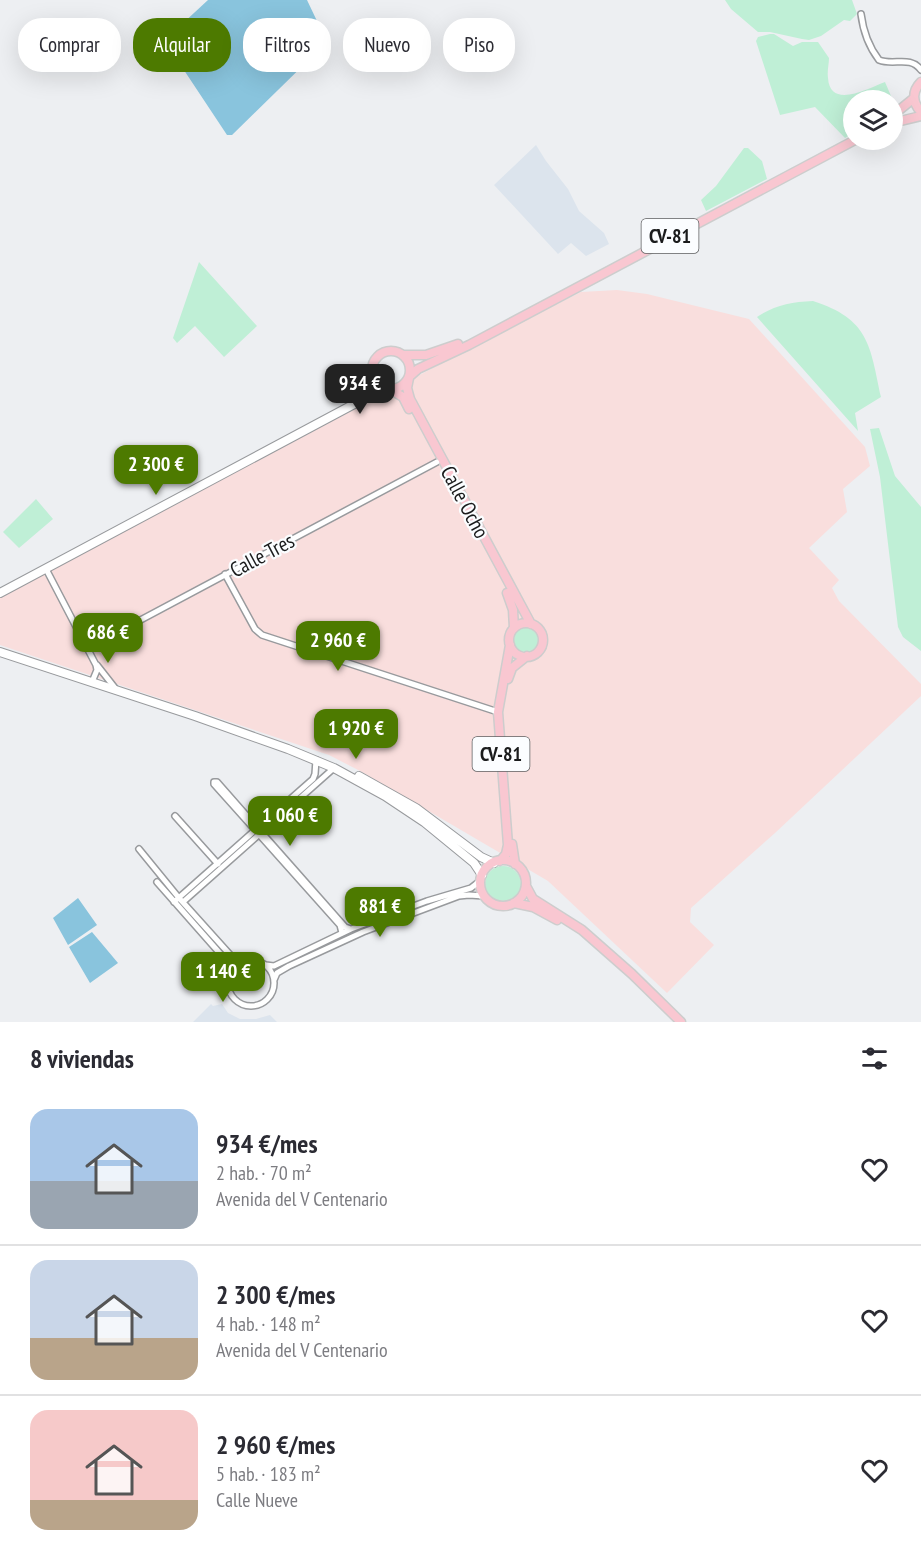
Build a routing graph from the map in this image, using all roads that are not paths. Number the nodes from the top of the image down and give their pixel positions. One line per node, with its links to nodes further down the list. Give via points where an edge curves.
1 (861, 14): 2 (street, via 873,53 879,60 908,61)
2 (921, 70)
3 (921, 82): 4 (main road)
4 (914, 98): 5 (main road); 6 (main road)
5 (903, 107)
6 (921, 114): 7 (main road)
7 (903, 120)
8 (843, 146): 9 (main road, CV-81)
9 (486, 334): 10 (main road, CV-81, via 426,355); 12 (main road, CV-81)
10 (404, 355): 11 (main road, CV-81, via 393,350 382,353 374,361); 12 (main road, CV-81, via 410,364)
11 (372, 373): 13 (main road, CV-81, via 376,382); 14 (street, via 362,394)
12 (409, 377): 13 (main road, CV-81, via 403,385); 19 (main road, Calle Ocho / CV-81, via 410,399)
13 (389, 389): 14 (street); 15 (main road, Calle Ocho / CV-81, via 405,400)
14 (323, 421): 16 (street)
15 (437, 462): 17 (street, Calle Tres); 20 (main road, Calle Ocho / CV-81, via 507,593)
16 (46, 569): 18 (street); 22 (street)
17 (225, 574): 22 (street, Calle Tres); 28 (street, via 262,635)
18 (0, 593)
19 (531, 624): 20 (main road); 24 (main road, CV-81, via 542,633 543,643 538,651)
20 (514, 628): 21 (main road, CV-81)
21 (510, 645): 24 (main road, via 517,654); 28 (main road, CV-81)
22 (88, 648): 25 (street)
23 (0, 652): 26 (street)
24 (527, 656): 37 (main road, CV-81, via 510,674 503,710)
25 (96, 665): 26 (street); 27 (street)
26 (92, 682): 27 (street)
27 (118, 691): 29 (street)
28 (498, 712): 35 (main road, CV-81, via 508,845 506,854)
29 (195, 716): 30 (street); 35 (street, via 283,742 371,782 422,812 481,857)
30 (316, 760): 31 (street); 33 (street, via 313,779)
31 (334, 768): 33 (street); 38 (street, via 429,826 474,863)
32 (175, 816): 36 (street)
33 (258, 831): 33 (street, via 217,782 214,782 214,784); 36 (street); 42 (street); 44 (street); 45 (street, via 340,925)
34 (139, 849): 42 (street)
35 (497, 862): 37 (main road); 38 (main road)
36 (218, 864): 42 (street)
37 (516, 864): 40 (main road)
38 (481, 878): 41 (main road); 44 (street, via 471,888)
39 (157, 882): 42 (street)
40 (525, 886): 43 (main road); 46 (main road, via 533,899 582,930)
41 (484, 896): 43 (main road, via 501,906); 50 (street, via 464,895 372,928 289,966)
42 (179, 900): 47 (street); 49 (street)
43 (514, 903): 46 (main road, via 542,912)
44 (351, 929): 45 (street)
45 (342, 933): 48 (street, via 274,966)
46 (603, 949): 51 (main road)
47 (240, 962): 48 (street, via 254,960); 49 (street)
48 (266, 965): 50 (street)
49 (232, 970): 50 (street, via 228,981 230,994 247,1006 267,1000)
50 (274, 980)
51 (681, 1022)

